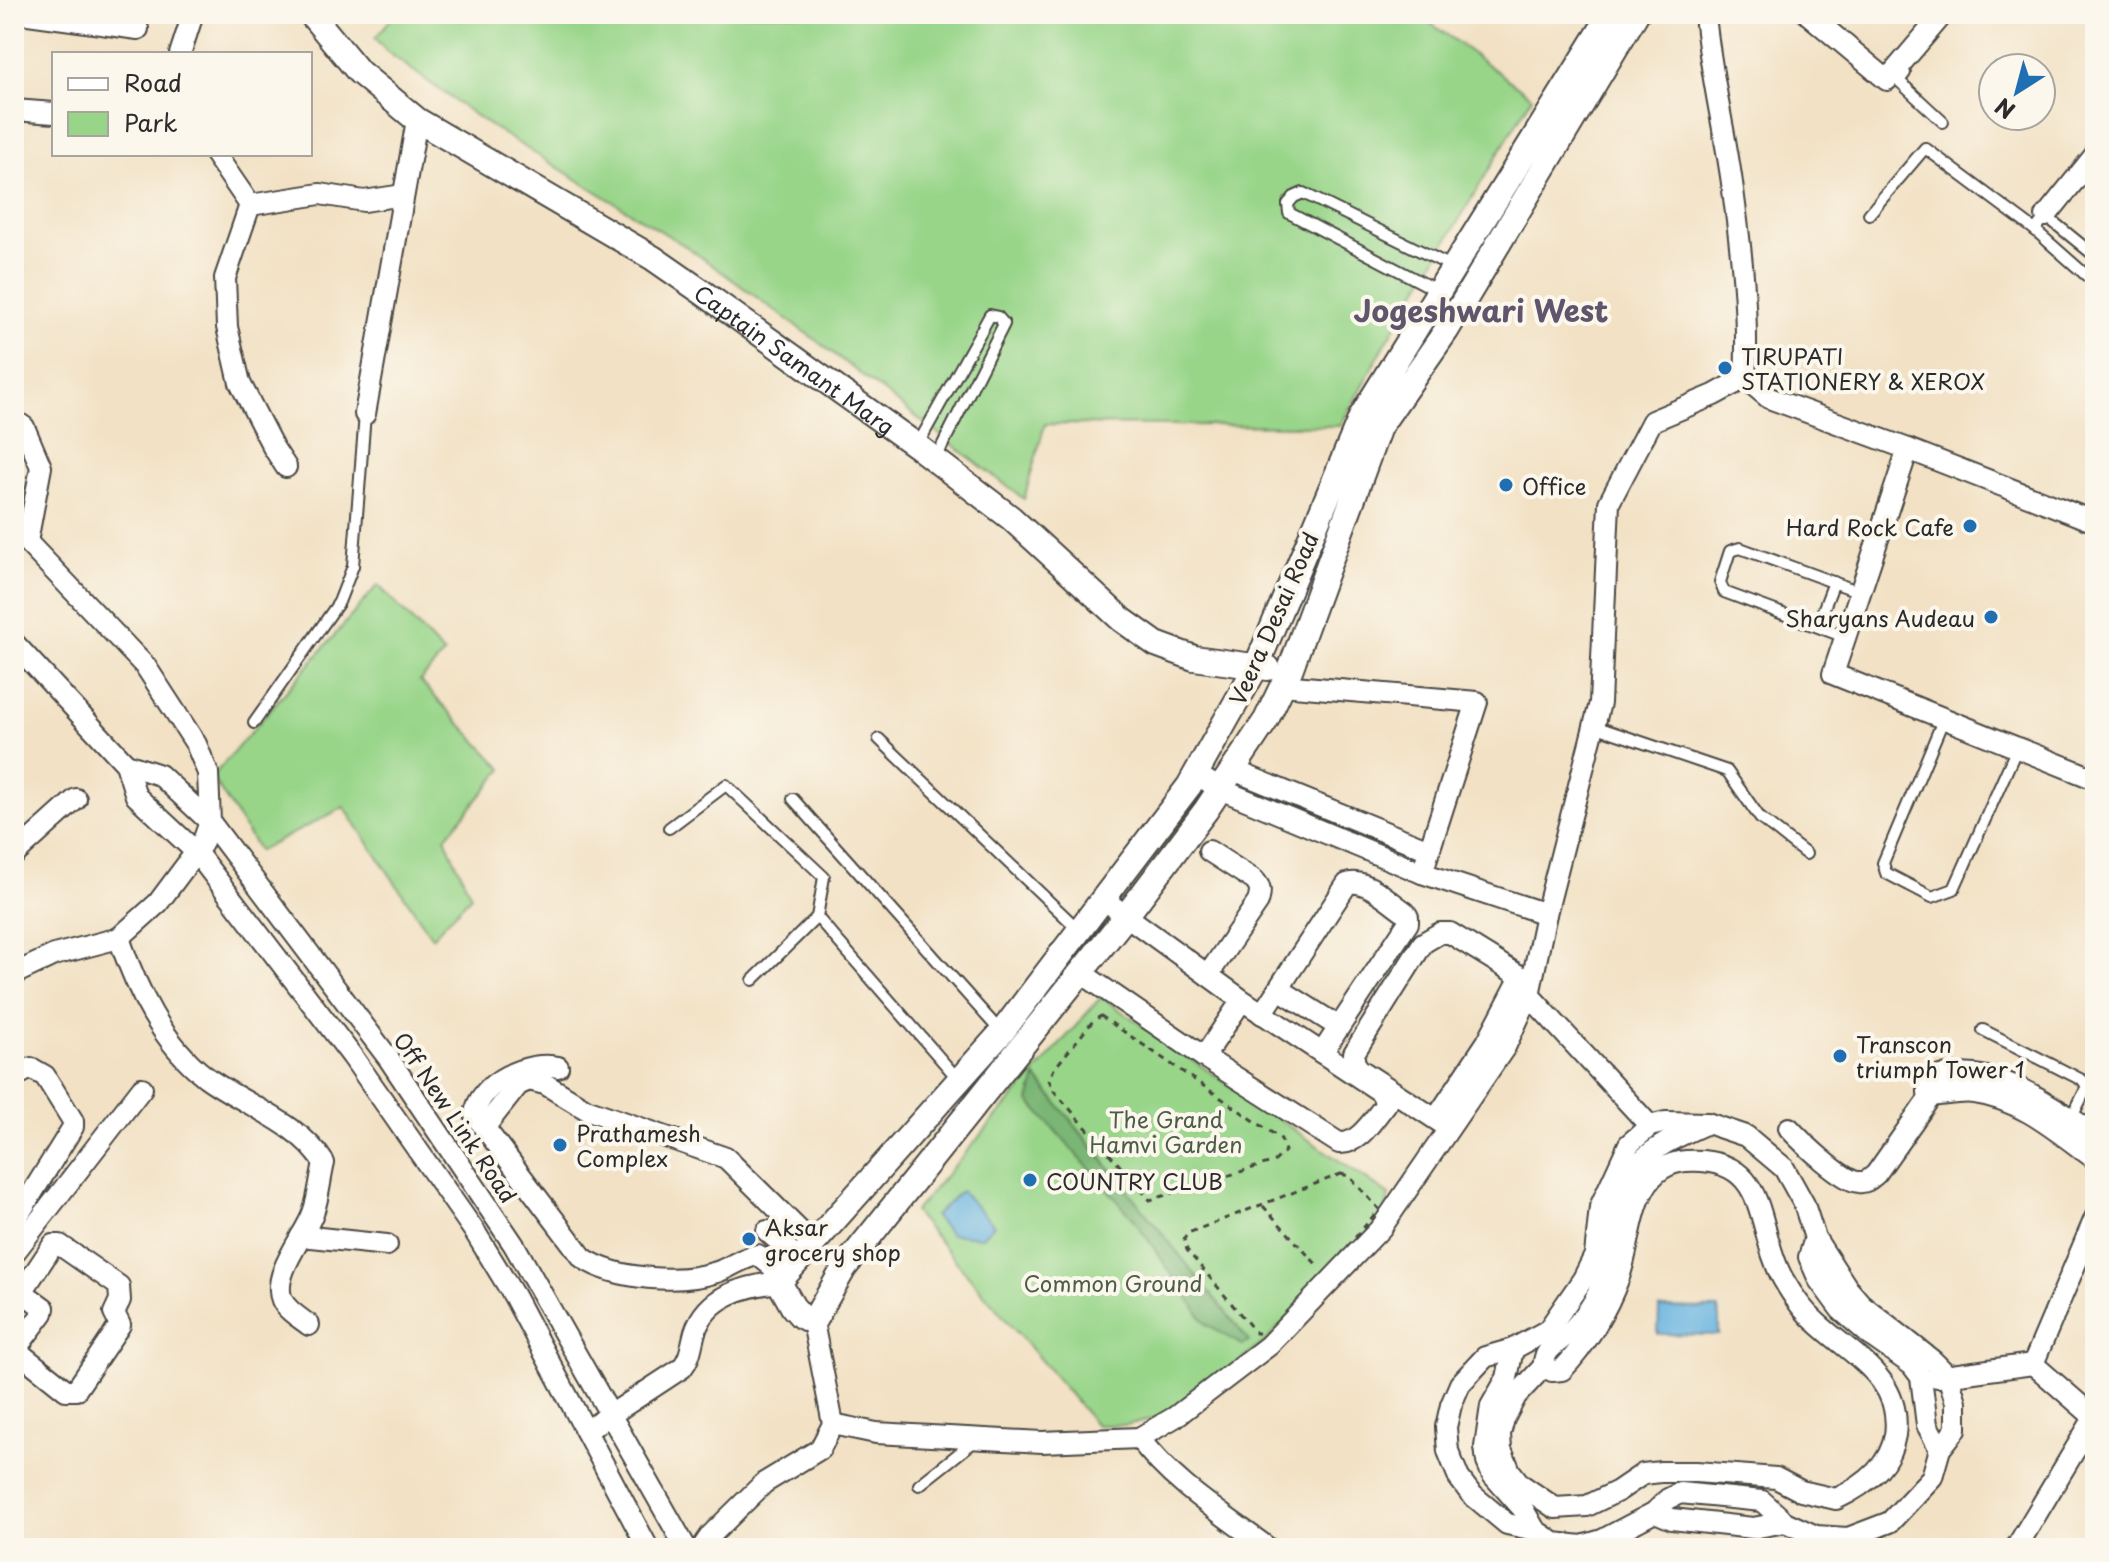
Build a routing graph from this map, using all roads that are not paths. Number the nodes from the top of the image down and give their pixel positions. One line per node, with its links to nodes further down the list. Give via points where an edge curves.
1 (28, 14): 10 (street)
2 (193, 14): 11 (street)
3 (311, 14): 15 (street, Captain Samant Marg, via 359,72)
4 (1636, 14): 9 (street, Veera Desai Road)
5 (1705, 14): 27 (street, via 1748,325)
6 (1808, 14): 7 (street, via 1887,80)
7 (1943, 14)
8 (1956, 14): 16 (lane, via 1899,81)
9 (1606, 23): 12 (street, Veera Desai Road)
10 (138, 29)
11 (181, 52)
12 (1566, 108): 24 (street, Veera Desai Road); 30 (street, via 1446,331 1379,427)
13 (14, 110): 14 (street)
14 (52, 113)
15 (417, 120): 19 (street); 32 (street, Captain Samant Marg, via 653,258)
16 (1943, 122)
17 (2095, 155): 22 (street)
18 (216, 156): 20 (street)
19 (403, 195): 20 (street, via 364,201 320,194); 28 (street)
20 (250, 205): 33 (street, via 225,278 227,327 240,383)
21 (1869, 214): 22 (lane, via 1925,148)
22 (2041, 223): 23 (lane); 25 (lane)
23 (2095, 256)
24 (1453, 267): 26 (street, Veera Desai Road); 26 (lane, via 1303,193 1288,204 1289,213)
25 (2095, 283)
26 (1438, 291): 30 (street, Veera Desai Road, via 1362,415)
27 (1745, 378): 31 (street, via 1769,398); 44 (street, via 1652,421 1609,503 1600,703)
28 (365, 414): 43 (lane, via 353,566 339,602)
29 (14, 420): 53 (street, via 24,427 41,467 27,542 146,667 196,744 208,773)
30 (1365, 435): 40 (street, Veera Desai Road); 41 (street)
31 (1908, 449): 34 (street); 36 (street)
32 (926, 453): 32 (lane, via 990,315 998,317 1004,324); 40 (street, Captain Samant Marg, via 1011,518 1121,619 1156,644 1194,658)
33 (286, 467)
34 (2095, 522)
35 (1834, 582): 36 (lane); 37 (lane); 37 (lane, via 1740,548 1730,551 1720,582 1724,592)
36 (1860, 592): 38 (street)
37 (1817, 626): 38 (lane)
38 (1845, 637): 42 (street, via 1833,674)
39 (14, 643): 47 (street, Off New Link Road)
40 (1256, 667): 41 (street, Captain Samant Marg); 48 (street, Veera Desai Road)
41 (1286, 678): 49 (street, via 1266,720); 55 (street, via 1477,702)
42 (1944, 718): 46 (street); 46 (lane, via 1883,863 1886,873 1932,897 1954,889)
43 (254, 723)
44 (1594, 726): 58 (lane, via 1727,771 1760,818); 62 (street)
45 (879, 739): 65 (lane)
46 (2017, 748): 50 (street)
47 (126, 764): 53 (street, Off New Link Road, via 160,775); 57 (street, Off New Link Road, via 136,796)
48 (1196, 774): 49 (street); 61 (street, Veera Desai Road)
49 (1226, 779): 55 (street); 60 (street); 63 (street)
50 (2095, 779)
51 (76, 799): 59 (street)
52 (793, 799): 77 (lane)
53 (210, 822): 57 (street); 110 (street, Off New Link Road, via 441,1133 514,1245)
54 (669, 828): 64 (lane, via 726,785 824,877)
55 (1429, 850): 60 (street)
56 (1209, 851): 69 (street, via 1254,880 1261,893)
57 (196, 852): 66 (street, via 158,903); 113 (street, Off New Link Road, via 352,1056 475,1232)
58 (1806, 854)
59 (14, 855)
60 (1422, 873): 62 (street)
61 (1103, 899): 63 (street); 65 (street, Veera Desai Road)
62 (1546, 914): 71 (street)
63 (1126, 916): 67 (street); 69 (street)
64 (817, 917): 70 (lane); 82 (lane)
65 (1080, 931): 77 (street, Veera Desai Road)
66 (119, 938): 68 (street, via 54,955); 97 (street, via 167,1039 205,1076 313,1145 324,1163 313,1212)
67 (1080, 972): 79 (street); 85 (street)
68 (14, 974)
69 (1208, 975): 73 (street)
70 (753, 980)
71 (1527, 985): 87 (street, via 1505,1047); 87 (street, via 1450,933 1432,936 1354,1053 1359,1069); 89 (street)
72 (1279, 989): 74 (street); 75 (street); 75 (street, via 1347,884 1365,885 1405,912 1408,923)
73 (1242, 1000): 74 (street); 79 (street)
74 (1262, 1014): 78 (street)
75 (1339, 1027): 78 (street)
76 (1983, 1030): 86 (lane, via 2082,1080 2086,1092)
77 (1002, 1032): 82 (street, Veera Desai Road)
78 (1322, 1053): 79 (street, via 1386,1098 1360,1135 1347,1144)
79 (1204, 1057)
80 (558, 1067): 90 (street, via 530,1066 499,1081 475,1107)
81 (14, 1077): 94 (street, via 31,1068 45,1076 73,1121)
82 (959, 1080): 85 (street); 101 (street, Veera Desai Road)
83 (142, 1088): 94 (street)
84 (1931, 1096): 86 (street, via 1930,1079 1971,1072 2009,1082); 91 (street, via 1876,1174 1861,1183 1808,1149); 93 (street, via 1973,1092 2005,1100 2037,1116)
85 (980, 1098): 103 (street, via 844,1268)
86 (2071, 1119): 92 (street)
87 (1443, 1123): 115 (street, via 1381,1228 1268,1346)
88 (1707, 1123): 89 (street); 98 (street, via 1746,1136 1784,1168); 107 (street, via 1658,1147 1635,1168 1614,1216 1597,1296 1573,1329 1548,1351)
89 (1650, 1126): 105 (street, via 1629,1144 1607,1188 1595,1255 1583,1279 1548,1330)
90 (484, 1128): 101 (street, via 574,1249 595,1266 687,1279 758,1255); 101 (street, via 518,1085 529,1080 586,1109 726,1158)
91 (1789, 1128)
92 (2095, 1134)
93 (2095, 1159)
94 (24, 1218): 100 (street)
95 (2095, 1218): 106 (street)
96 (767, 1231): 101 (street)
97 (301, 1236): 99 (street); 104 (street, via 286,1265 281,1299)
98 (1815, 1238): 108 (street, via 1861,1304); 109 (street, via 1809,1257 1841,1310)
99 (387, 1245)
100 (14, 1253)
101 (794, 1265): 103 (street, via 793,1307); 110 (street, via 729,1293 709,1309 682,1368)
102 (18, 1289): 102 (street, via 44,1308 17,1351 66,1390 76,1390 120,1325 114,1313 119,1286 53,1245)
103 (813, 1322): 112 (street)
104 (309, 1325)
105 (1513, 1349): 120 (street, via 1507,1378 1491,1406 1485,1447 1492,1474); 120 (street, via 1485,1357 1460,1384 1446,1427 1448,1451 1459,1478 1480,1502 1507,1524)
106 (2033, 1364): 108 (street); 111 (street)
107 (1544, 1366): 107 (street, via 1516,1396 1500,1434 1501,1450 1520,1484 1555,1508 1587,1506 1643,1474 1661,1472 1776,1478 1801,1491 1836,1499 1880,1470 1893,1447 1896,1424 1885,1383 1814,1321 1775,1262 1755,1195 1746,1181 1716,1163 1697,1174 1671,1163 1663,1166 1639,1196 1619,1278 1585,1343 1562,1370)
108 (1948, 1376): 109 (street); 116 (street, via 1956,1402 1956,1429)
109 (1921, 1377): 116 (street, via 1927,1425)
110 (611, 1416): 113 (street); 124 (street, Off New Link Road)
111 (2095, 1418): 127 (street)
112 (833, 1424): 114 (street, via 876,1433); 125 (street, via 820,1449 764,1483)
113 (586, 1431): 123 (street, Off New Link Road)
114 (977, 1438): 115 (street); 117 (lane)
115 (1139, 1438): 126 (street, via 1171,1476)
116 (1940, 1449): 122 (street, via 1932,1477 1914,1499 1890,1522)
117 (919, 1485)
118 (1655, 1512): 119 (street, via 1672,1519 1753,1528); 119 (street, via 1680,1493 1762,1501); 120 (street, via 1582,1546 1554,1543)
119 (1785, 1522): 121 (street)
120 (1535, 1530)
121 (1815, 1542): 122 (street)
122 (1847, 1543)
123 (648, 1548)
124 (686, 1548)
125 (702, 1548)
126 (1268, 1548)
127 (2016, 1548)

